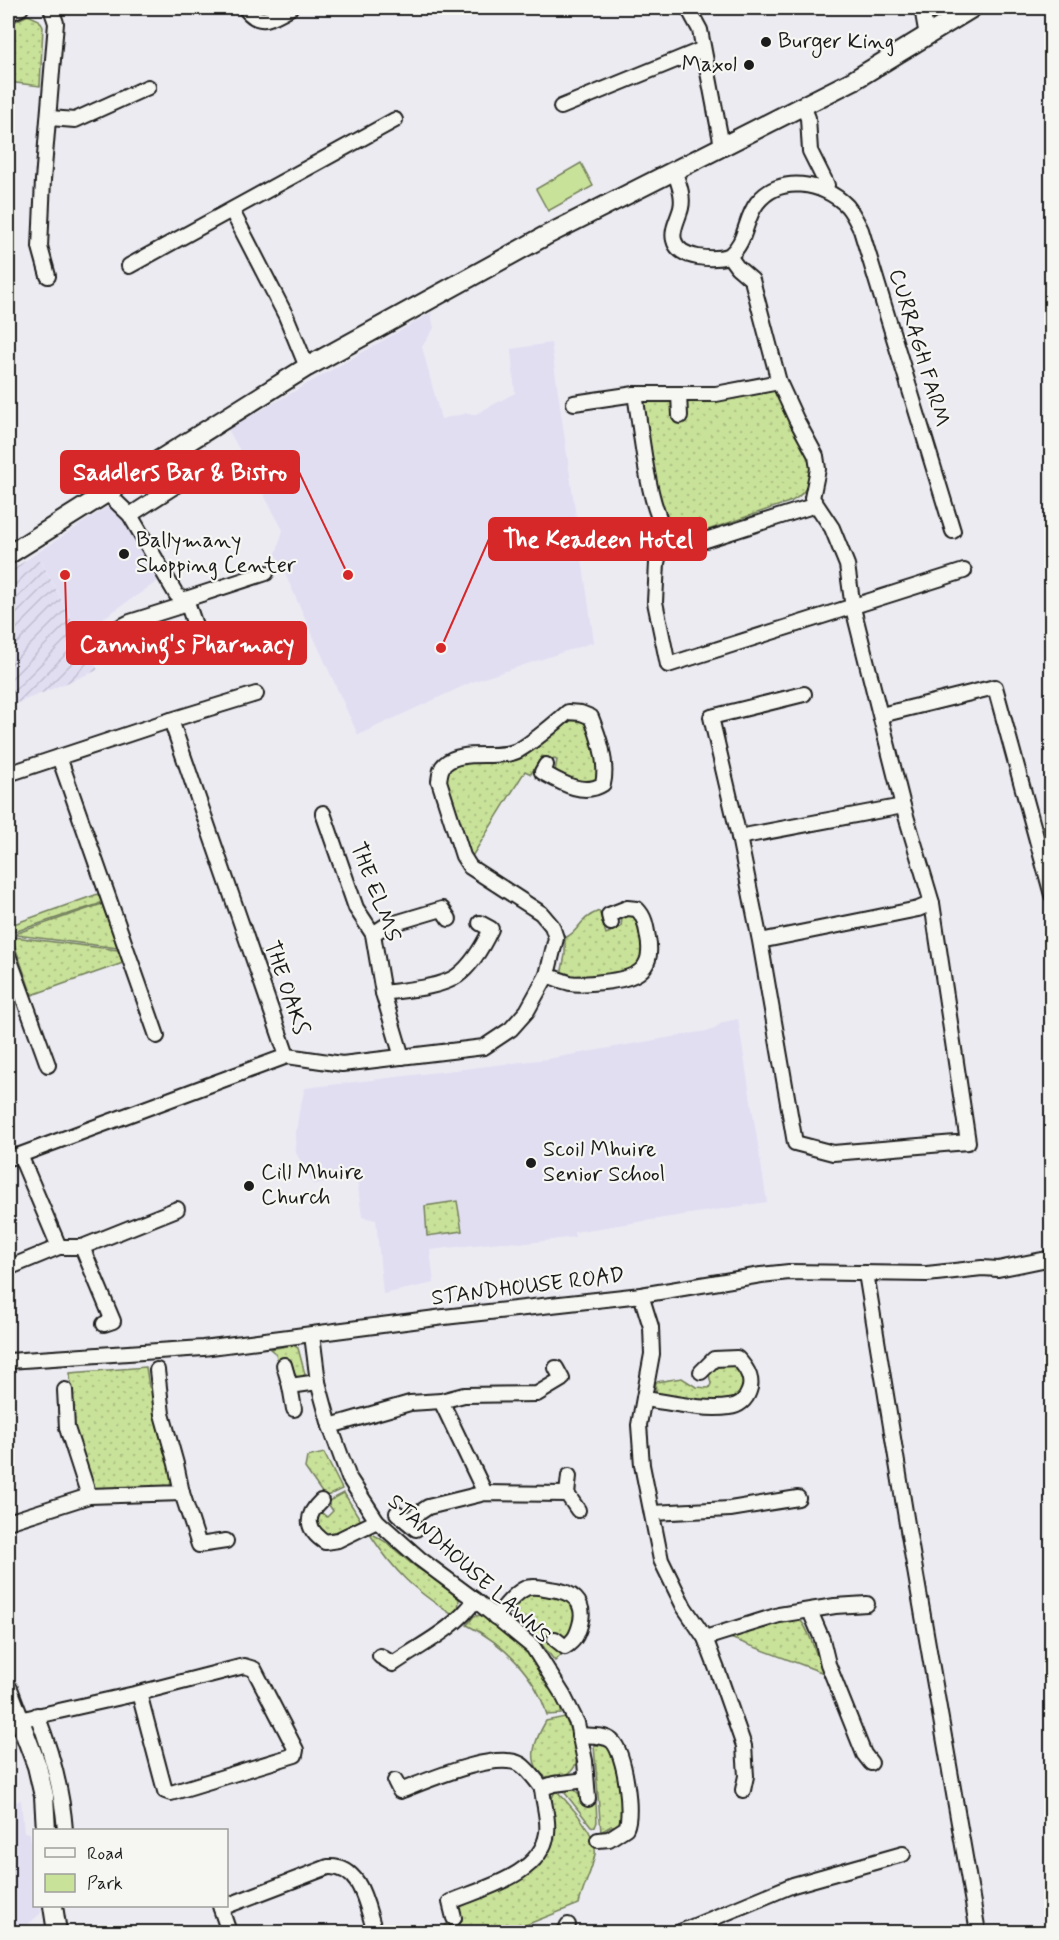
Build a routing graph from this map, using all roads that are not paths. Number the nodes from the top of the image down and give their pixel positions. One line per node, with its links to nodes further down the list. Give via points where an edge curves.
1 (21, 8): 8 (street)
2 (51, 8): 14 (street, via 56,23)
3 (245, 8): 4 (street, via 259,20)
4 (290, 8)
5 (688, 8): 10 (street, via 700,30)
6 (922, 8): 9 (street)
7 (972, 8): 9 (main road)
8 (8, 14)
9 (927, 36): 12 (main road)
10 (703, 49): 13 (street); 16 (street)
11 (148, 87): 14 (street, via 75,120)
12 (803, 106): 16 (main road); 18 (street, via 808,118 810,151 827,185)
13 (561, 107)
14 (50, 118): 22 (street, via 40,247)
15 (395, 120): 19 (street)
16 (722, 146): 17 (main road)
17 (674, 170): 20 (street, via 682,195 674,233 679,249 690,255); 23 (main road)
18 (825, 190): 20 (street, CURRAGH FARM, via 791,185 767,192 748,218 736,251); 33 (street, CURRAGH FARM, via 847,206 861,230)
19 (232, 211): 21 (street); 23 (street)
20 (729, 256): 24 (street, via 752,280)
21 (129, 266)
22 (48, 276)
23 (307, 367): 30 (main road)
24 (779, 381): 26 (street, via 716,394); 31 (street, via 816,456 818,469 812,498)
25 (634, 394): 26 (street); 27 (street); 34 (street)
26 (679, 394): 28 (street)
27 (574, 403)
28 (680, 416)
29 (200, 470): 32 (street)
30 (107, 493): 32 (street); 35 (main road)
31 (816, 505): 34 (street, via 693,544); 39 (street, via 832,528 847,565)
32 (129, 515): 38 (street, via 176,594)
33 (953, 531)
34 (663, 537): 39 (street, via 655,602 668,665)
35 (8, 555)
36 (964, 571): 39 (street)
37 (266, 573): 38 (street)
38 (185, 602): 40 (street); 41 (street)
39 (853, 608): 44 (street)
40 (118, 628)
41 (198, 634)
42 (256, 694): 45 (street)
43 (804, 694): 51 (street, via 711,717)
44 (881, 715): 49 (street); 52 (street, via 995,687)
45 (171, 720): 46 (street); 63 (street, THE OAKS)
46 (59, 757): 48 (street); 62 (street)
47 (546, 765): 60 (street, via 542,772 565,785 583,789 603,784 606,772 591,717 568,712 518,751 446,762 439,781 470,867 541,913 552,926 556,938)
48 (8, 774)
49 (903, 806): 51 (street); 53 (street)
50 (323, 813): 57 (street, THE ELMS, via 356,908)
51 (739, 837): 58 (street)
52 (1052, 895)
53 (932, 903): 58 (street); 58 (street, via 969,1142 833,1154 795,1143)
54 (449, 920): 57 (street, via 442,909 385,926)
55 (480, 923): 61 (street, via 491,929 483,946 457,976 437,984)
56 (611, 923): 60 (street, via 609,915 627,908 637,909 644,916 650,957 639,973 622,980 590,983 572,983)
57 (373, 934): 61 (street, THE ELMS)
58 (760, 941)
59 (8, 955): 65 (street)
60 (548, 975): 64 (street, via 527,1011 511,1029 484,1047)
61 (383, 993): 64 (street, THE ELMS)
62 (158, 1036)
63 (287, 1056): 64 (street, via 342,1064); 66 (street, THE OAKS)
64 (402, 1057)
65 (48, 1065)
66 (14, 1157): 68 (street)
67 (177, 1209): 69 (street)
68 (59, 1247): 69 (street); 71 (street)
69 (82, 1247): 74 (street, via 113,1321)
70 (1052, 1258): 72 (street, STANDHOUSE ROAD, via 998,1269)
71 (8, 1268)
72 (866, 1273): 73 (street, STANDHOUSE ROAD, via 780,1273); 130 (street)
73 (641, 1295): 75 (street, STANDHOUSE ROAD); 84 (street, via 651,1328 652,1354)
74 (104, 1324)
75 (312, 1335): 76 (street, STANDHOUSE ROAD, via 203,1348); 81 (street, STANDHOUSE LAWNS)
76 (8, 1361)
77 (284, 1365): 82 (street)
78 (556, 1368): 85 (street, via 562,1379 537,1394 464,1395)
79 (156, 1370): 89 (street, via 162,1414)
80 (700, 1372): 84 (street, via 714,1359 737,1358 752,1385 747,1398 728,1407)
81 (318, 1382): 82 (street); 87 (street, STANDHOUSE LAWNS)
82 (290, 1386): 86 (street)
83 (65, 1390): 92 (street, via 67,1428)
84 (644, 1399): 96 (street, via 639,1425)
85 (441, 1401): 87 (street, via 410,1403); 90 (street)
86 (294, 1409)
87 (330, 1426): 97 (street, STANDHOUSE LAWNS, via 349,1478)
88 (569, 1476): 91 (street)
89 (182, 1493): 92 (street); 100 (street, via 199,1545)
90 (485, 1493): 91 (street); 98 (street, via 428,1507)
91 (567, 1494): 95 (street)
92 (89, 1496): 99 (street)
93 (798, 1498): 96 (street, via 730,1509)
94 (322, 1502): 97 (street, via 314,1508 310,1527 325,1542 338,1540)
95 (578, 1510)
96 (652, 1513): 105 (street, via 661,1560 684,1607)
97 (376, 1521): 101 (street, STANDHOUSE LAWNS)
98 (407, 1521)
99 (8, 1522)
100 (226, 1541)
101 (474, 1600): 104 (street, STANDHOUSE LAWNS); 107 (street, via 465,1614 443,1633 393,1664)
102 (867, 1605): 103 (street)
103 (810, 1611): 105 (street, via 779,1615); 112 (street, via 864,1754)
104 (495, 1617): 106 (street, via 527,1587 562,1590 579,1602 581,1620 574,1641 565,1647); 111 (street, STANDHOUSE LAWNS, via 533,1647 563,1695)
105 (705, 1638): 116 (street, via 744,1746)
106 (555, 1639)
107 (380, 1656)
108 (8, 1689): 110 (main road)
109 (140, 1693): 109 (street, via 250,1666 296,1755 165,1791); 110 (street)
110 (28, 1717): 118 (main road, via 44,1796); 119 (street, via 49,1747)
111 (579, 1735): 113 (street, STANDHOUSE LAWNS); 120 (street, via 606,1737 615,1745 628,1793 626,1828 609,1839)
112 (871, 1763)
113 (586, 1780): 115 (street); 117 (street, STANDHOUSE LAWNS)
114 (395, 1781): 115 (street, via 400,1791 476,1765 507,1760 522,1765)
115 (542, 1788): 125 (street, via 547,1832 543,1848 526,1867 509,1877 450,1902)
116 (743, 1790)
117 (588, 1799)
118 (46, 1829)
119 (65, 1829)
120 (598, 1840)
121 (903, 1854): 129 (street, via 793,1885)
122 (228, 1904): 128 (street, via 339,1866 357,1880)
123 (53, 1907): 126 (main road)
124 (220, 1907): 127 (street)
125 (454, 1918)
126 (57, 1932)
127 (229, 1932)
128 (375, 1932)
129 (680, 1932)
130 (978, 1932)

